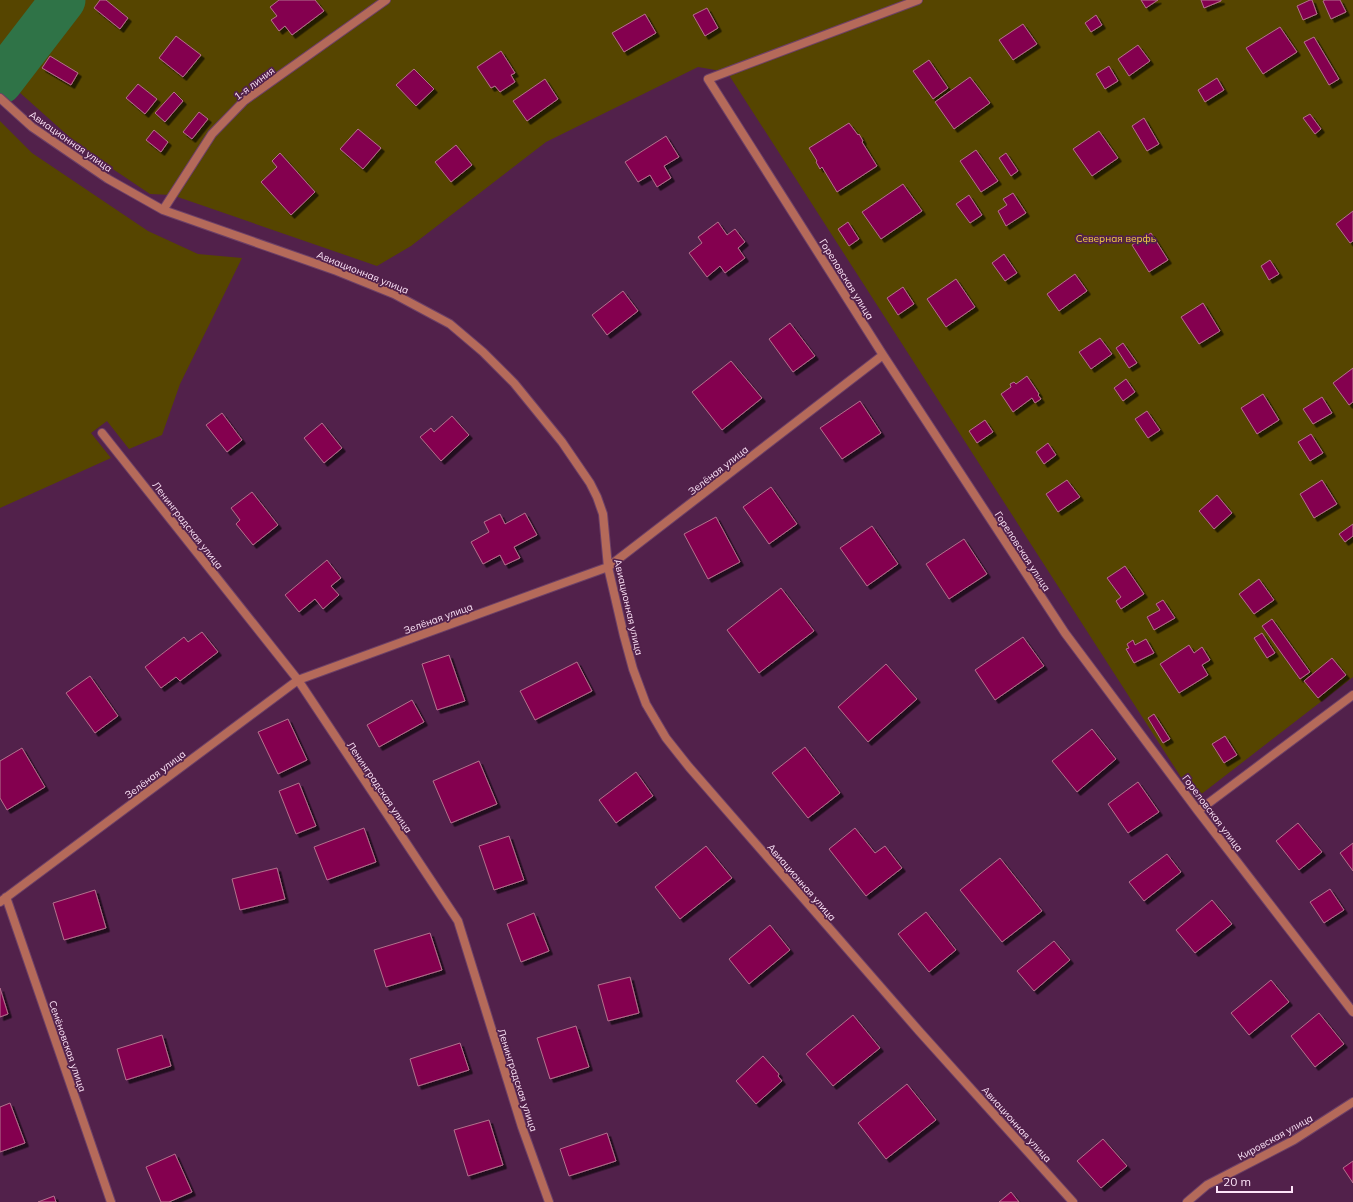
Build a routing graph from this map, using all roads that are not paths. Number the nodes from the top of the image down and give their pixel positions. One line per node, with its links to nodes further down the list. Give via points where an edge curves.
1 (386, 0): 4 (street, 1-я линия, via 244,101 212,134)
2 (918, 0): 5 (street, Гореловская улица, via 708,79)
3 (0, 98): 4 (street, Авиационная улица, via 32,127 108,179)
4 (163, 210): 7 (street, Авиационная улица, via 380,288 450,324 484,352 514,383 581,469 597,497 603,514)
5 (884, 355): 7 (street, Зелёная улица); 10 (street, Гореловская улица, via 1065,633)
6 (102, 433): 8 (street, Ленинградская улица)
7 (608, 567): 8 (street, Зелёная улица); 16 (street, Авиационная улица, via 633,669 646,704 666,738 904,1013)
8 (298, 680): 11 (street, Зелёная улица); 15 (street, Ленинградская улица, via 458,921 522,1127)
9 (1353, 695): 10 (street)
10 (1198, 811): 12 (street, Гореловская улица)
11 (3, 900): 14 (street, Семёновская улица)
12 (1353, 1012)
13 (1353, 1102): 17 (street, Кировская улица, via 1294,1140 1207,1185)
14 (111, 1202)
15 (549, 1202)
16 (1073, 1202)
17 (1187, 1202)

